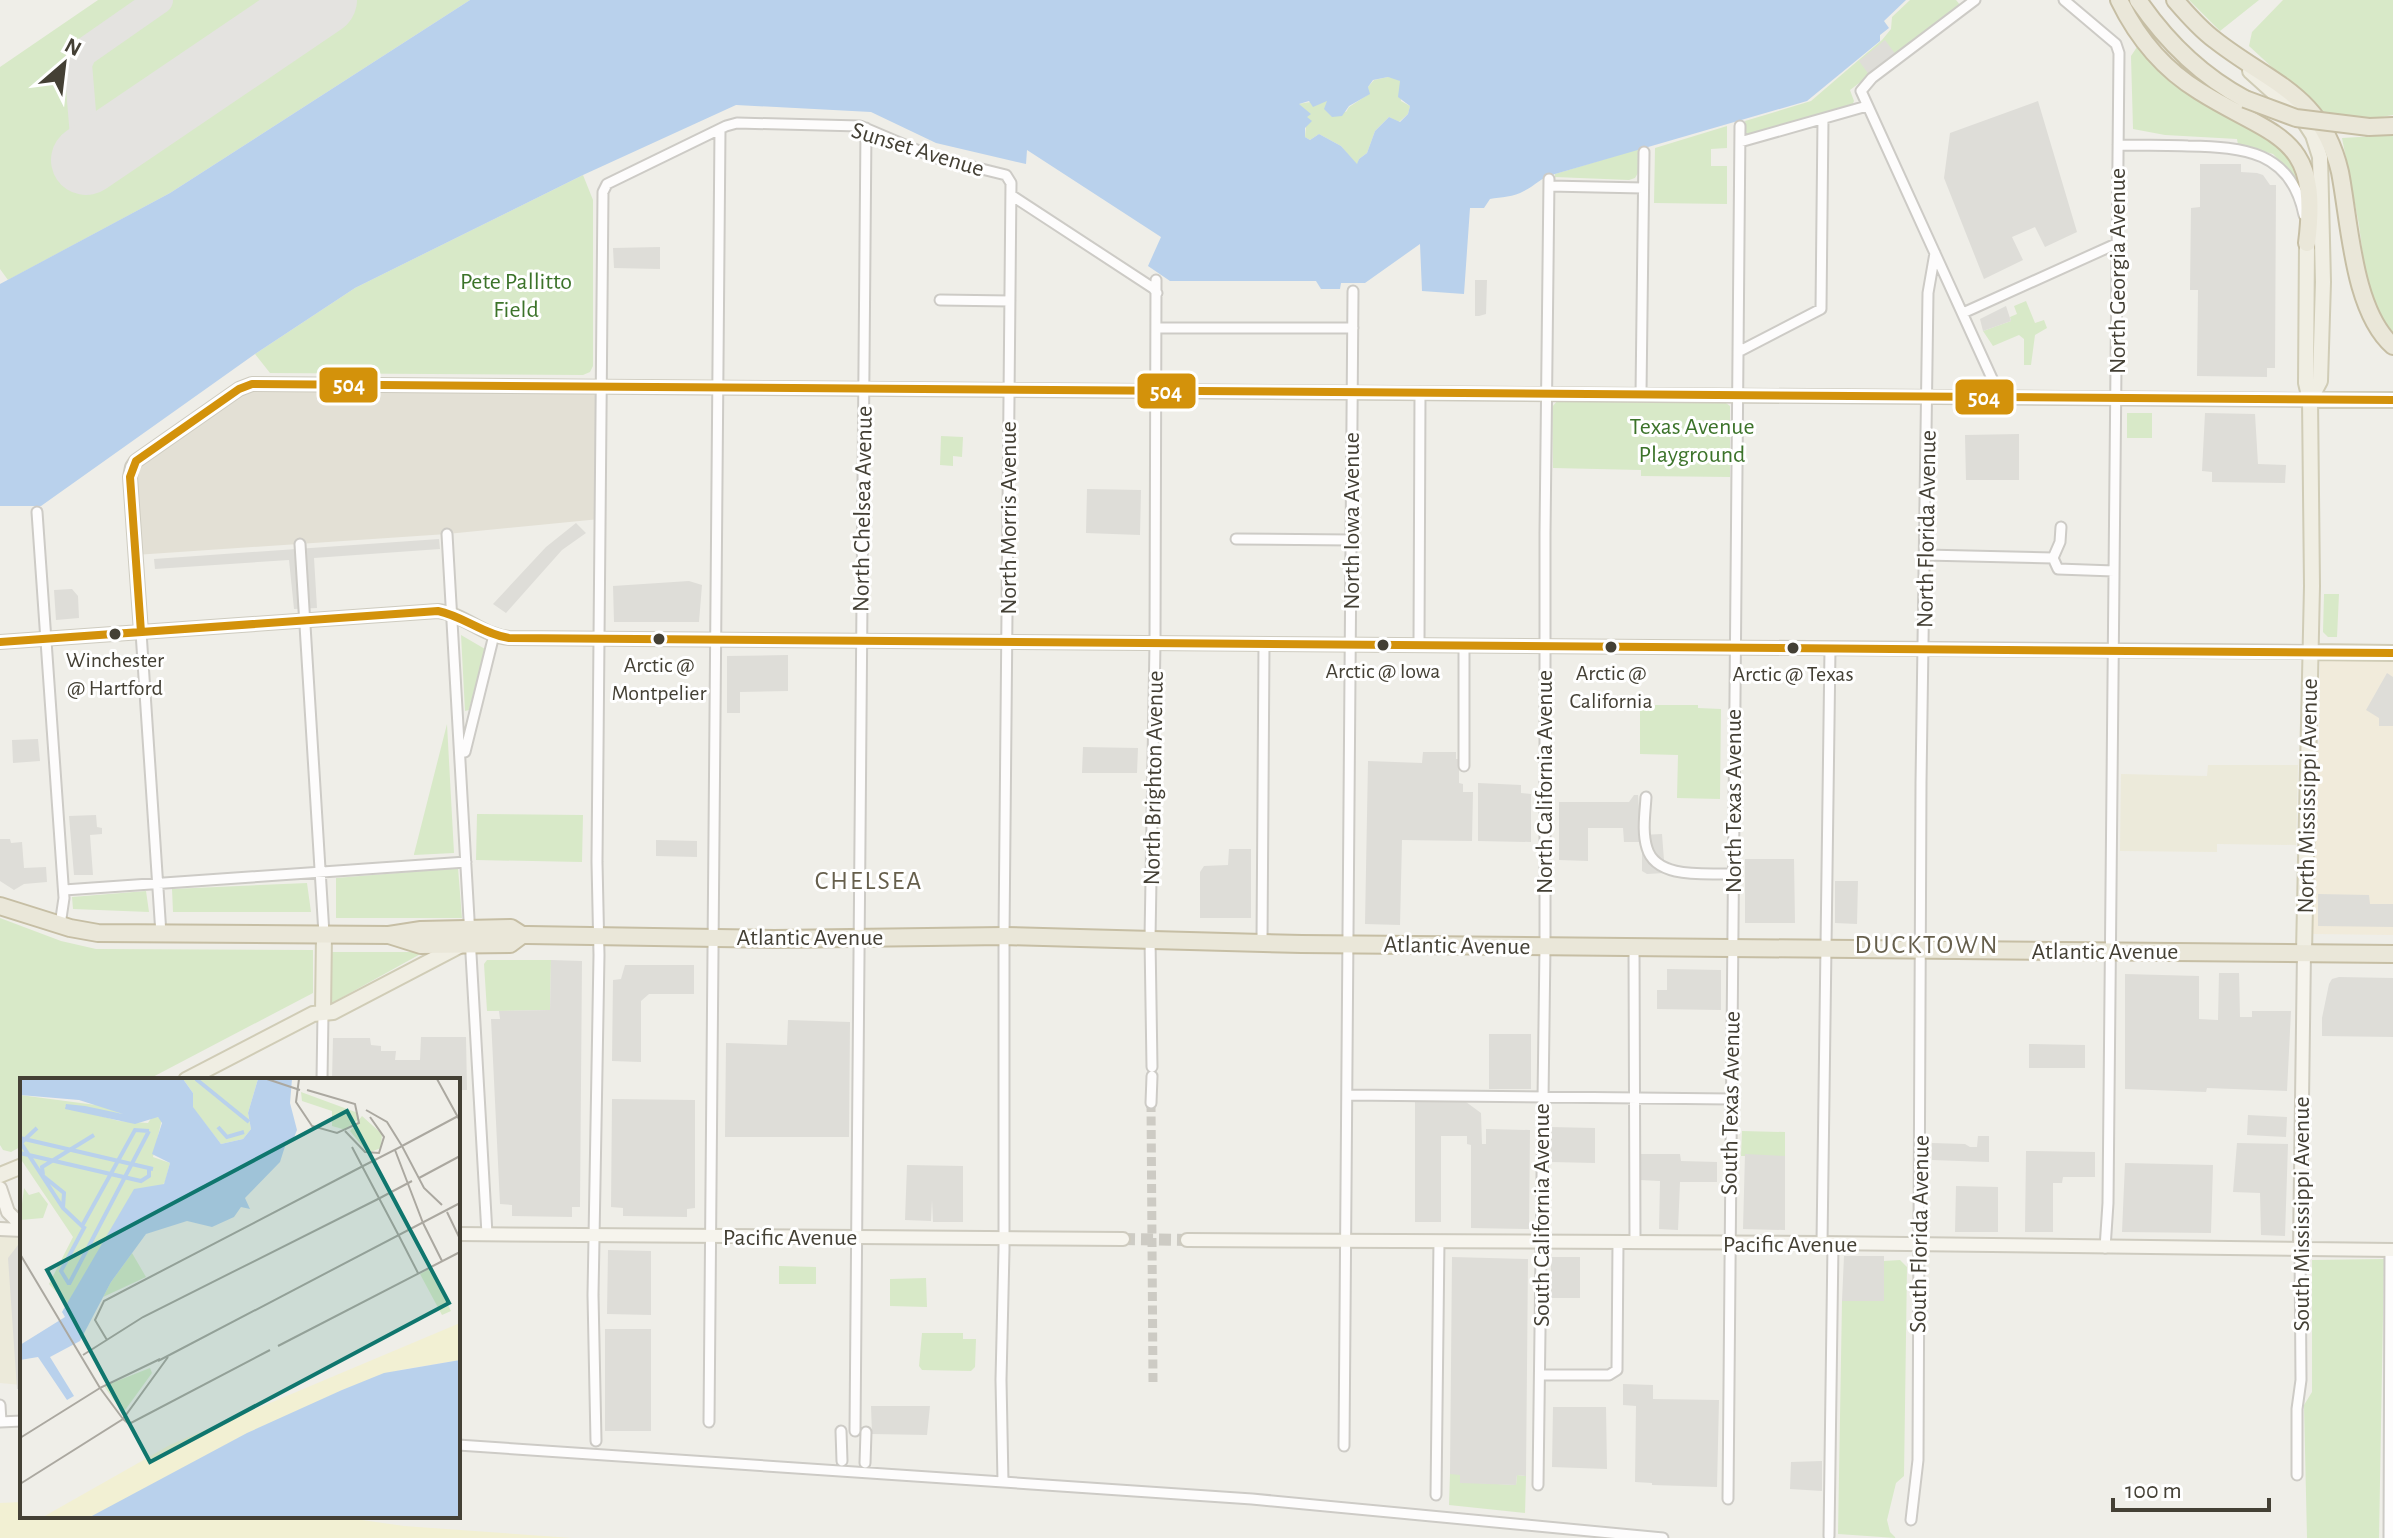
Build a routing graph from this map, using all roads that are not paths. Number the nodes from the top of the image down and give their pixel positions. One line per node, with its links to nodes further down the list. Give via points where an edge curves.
1 (1975, 0): 7 (street, via 1862,88)
2 (2064, 0): 14 (street, North Georgia Avenue, via 2119,50)
3 (2119, 0): 19 (highway, via 2143,40 2174,73 2293,148 2309,186)
4 (2138, 0): 10 (highway, bridge, via 2184,55 2245,99 2296,118)
5 (2175, 0): 6 (highway)
6 (2220, 44): 29 (highway, via 2300,99 2323,127 2338,163 2365,303 2376,328); 44 (main road, North Mississippi Avenue, via 2295,111 2319,150 2320,381)
7 (1867, 106): 8 (street); 20 (street)
8 (1823, 119): 13 (street); 30 (street, via 1821,309)
9 (1740, 126): 13 (street, North Texas Avenue)
10 (2393, 126)
11 (866, 128): 12 (street, Sunset Avenue, via 737,123); 17 (street, Sunset Avenue, via 933,157 1006,175); 33 (street, North Chelsea Avenue)
12 (720, 129): 31 (street, Sunset Avenue, via 607,184 603,192); 32 (street)
13 (1740, 142): 30 (street, North Texas Avenue)
14 (2118, 145): 18 (street, North Georgia Avenue); 19 (street, via 2209,146 2257,153 2280,168 2298,194)
15 (1644, 152): 16 (street)
16 (1643, 188): 38 (street, North California Avenue, via 1549,183); 39 (street)
17 (1011, 195): 23 (street, Sunset Avenue); 25 (street, North Morris Avenue)
18 (2118, 243): 26 (street); 43 (street, North Georgia Avenue)
19 (2307, 243): 44 (main road, North Mississippi Avenue)
20 (1935, 253): 26 (street); 41 (street, North Florida Avenue, via 1928,285)
21 (1156, 280): 23 (street, North Brighton Avenue)
22 (1353, 291): 28 (street, North Iowa Avenue)
23 (1157, 293): 27 (street, North Brighton Avenue)
24 (940, 300): 25 (street)
25 (1010, 301): 34 (street, North Morris Avenue)
26 (1963, 313): 42 (street)
27 (1157, 328): 28 (street); 35 (street, North Brighton Avenue)
28 (1353, 328): 36 (street, North Iowa Avenue)
29 (2393, 346)
30 (1738, 352): 40 (street, North Texas Avenue)
31 (601, 386): 32 (street); 57 (street, via 257,383 239,389 132,467); 60 (street)
32 (718, 387): 33 (street); 61 (street)
33 (863, 387): 34 (street); 62 (street, North Chelsea Avenue)
34 (1008, 389): 35 (street); 64 (street, North Morris Avenue)
35 (1156, 390): 36 (street); 65 (street, North Brighton Avenue)
36 (1352, 390): 37 (street); 50 (street, North Iowa Avenue)
37 (1420, 392): 38 (street); 68 (street)
38 (1546, 394): 39 (street); 70 (street, North California Avenue)
39 (1641, 394): 40 (street)
40 (1738, 395): 41 (street); 71 (street, North Texas Avenue)
41 (1927, 396): 42 (street); 52 (street, North Florida Avenue)
42 (2000, 396): 43 (street)
43 (2116, 398): 44 (street); 54 (street, North Georgia Avenue)
44 (2310, 400): 45 (main road); 75 (main road, North Mississippi Avenue)
45 (2393, 400)
46 (37, 512): 59 (street)
47 (2061, 527): 53 (street)
48 (447, 534): 55 (street)
49 (1236, 539): 50 (street)
50 (1351, 540): 67 (street, North Iowa Avenue)
51 (300, 544): 56 (street)
52 (1925, 555): 53 (street); 73 (street, North Florida Avenue)
53 (2053, 558): 54 (street, via 2065,572)
54 (2114, 571): 74 (street, North Georgia Avenue)
55 (453, 614): 56 (street); 58 (street); 77 (street)
56 (305, 620): 57 (street); 81 (street)
57 (141, 632): 59 (street); 83 (street)
58 (494, 635): 60 (street); 77 (street)
59 (46, 638): 63 (street); 84 (street)
60 (599, 639): 61 (street); 92 (street)
61 (716, 640): 62 (street); 94 (street)
62 (861, 641): 64 (street); 95 (street, North Chelsea Avenue)
63 (0, 642)
64 (1007, 642): 65 (street); 91 (street, North Morris Avenue)
65 (1155, 643): 66 (street); 96 (street, North Brighton Avenue)
66 (1264, 644): 67 (street); 97 (street)
67 (1350, 644): 68 (street); 98 (street, North Iowa Avenue)
68 (1419, 644): 69 (street)
69 (1464, 645): 70 (street); 78 (street)
70 (1544, 645): 71 (street); 99 (street, North California Avenue)
71 (1734, 648): 72 (street); 82 (street, North Texas Avenue)
72 (1830, 649): 73 (street); 102 (street)
73 (1924, 650): 74 (street); 103 (street, North Florida Avenue)
74 (2114, 651): 75 (street); 104 (street, North Georgia Avenue)
75 (2310, 652): 76 (main road); 105 (main road, North Mississippi Avenue)
76 (2393, 653)
77 (462, 763): 80 (street)
78 (1464, 766)
79 (1646, 797): 82 (street, via 1651,859 1678,871)
80 (466, 862): 81 (street); 93 (street)
81 (322, 871): 83 (street); 90 (street)
82 (1733, 874): 101 (street, North Texas Avenue)
83 (159, 883): 84 (street); 89 (street)
84 (64, 890): 88 (street)
85 (0, 896): 87 (highway)
86 (0, 906): 87 (highway)
87 (25, 913): 88 (highway)
88 (60, 925): 89 (highway, via 89,932)
89 (161, 934): 90 (highway)
90 (324, 934): 93 (highway, via 421,930); 107 (main road)
91 (1004, 936): 95 (highway, Atlantic Avenue); 96 (highway, Atlantic Avenue); 126 (street, North Morris Avenue)
92 (597, 937): 93 (highway, Atlantic Avenue, via 522,935 511,928); 94 (highway, Atlantic Avenue); 123 (street)
93 (469, 938): 107 (main road, Atlantic Avenue); 122 (street)
94 (713, 938): 95 (highway, Atlantic Avenue); 124 (street)
95 (860, 939): 125 (street, North Chelsea Avenue)
96 (1150, 939): 97 (highway, Atlantic Avenue); 114 (street, North Brighton Avenue)
97 (1262, 942): 98 (highway, Atlantic Avenue)
98 (1347, 943): 99 (highway, Atlantic Avenue); 110 (street, North Iowa Avenue)
99 (1545, 946): 100 (highway, Atlantic Avenue); 111 (street, South California Avenue)
100 (1634, 947): 101 (highway, Atlantic Avenue); 112 (street)
101 (1732, 947): 102 (highway, Atlantic Avenue); 113 (street, South Texas Avenue)
102 (1826, 949): 103 (highway, Atlantic Avenue); 135 (street)
103 (1922, 949): 104 (highway, Atlantic Avenue); 136 (street, South Florida Avenue)
104 (2108, 951): 105 (highway, Atlantic Avenue); 137 (street, North Georgia Avenue)
105 (2304, 952): 106 (highway, Atlantic Avenue); 138 (street, South Mississippi Avenue)
106 (2393, 954)
107 (323, 1013): 108 (main road, Atlantic Avenue); 109 (street)
108 (190, 1078)
109 (322, 1078)
110 (1347, 1095): 111 (street); 129 (street, North Iowa Avenue)
111 (1542, 1098): 112 (street); 131 (street, South California Avenue)
112 (1635, 1098): 113 (street); 133 (street)
113 (1730, 1099): 134 (street, South Texas Avenue)
114 (1151, 1103)
115 (20, 1167): 116 (main road)
116 (0, 1175)
117 (0, 1188): 118 (street, via 8,1212)
118 (20, 1226)
119 (20, 1228): 120 (street)
120 (0, 1229)
121 (460, 1234): 122 (street, Pacific Avenue)
122 (487, 1234): 123 (street, Pacific Avenue)
123 (595, 1235): 124 (street, Pacific Avenue); 145 (street)
124 (711, 1236): 125 (street, Pacific Avenue); 143 (street)
125 (857, 1237): 126 (street, Pacific Avenue); 149 (street, North Chelsea Avenue)
126 (1004, 1238): 127 (street, Pacific Avenue); 151 (street, North Morris Avenue)
127 (1123, 1239)
128 (1187, 1240): 129 (street, Pacific Avenue)
129 (1346, 1241): 130 (street, Pacific Avenue); 147 (street, North Iowa Avenue)
130 (1439, 1241): 131 (street, Pacific Avenue); 153 (street)
131 (1540, 1242): 132 (street, Pacific Avenue); 140 (street, South California Avenue)
132 (1618, 1243): 133 (street, Pacific Avenue); 140 (street, via 1617,1370 1609,1375)
133 (1635, 1243): 134 (street, Pacific Avenue)
134 (1729, 1244): 135 (street, Pacific Avenue); 154 (street, South Texas Avenue)
135 (1828, 1244): 136 (street, Pacific Avenue); 156 (street)
136 (1919, 1244): 137 (street, Pacific Avenue); 155 (street, South Florida Avenue, via 1918,1460)
137 (2105, 1248): 138 (street, Pacific Avenue)
138 (2300, 1248): 139 (street, Pacific Avenue); 150 (street, South Mississippi Avenue)
139 (2392, 1250): 158 (street)
140 (1541, 1375): 152 (street, South California Avenue)
141 (0, 1405): 142 (street)
142 (1, 1422)
143 (709, 1422)
144 (841, 1431): 148 (street)
145 (596, 1441)
146 (460, 1445): 151 (street)
147 (1344, 1446)
148 (842, 1461)
149 (865, 1463)
150 (2297, 1475)
151 (1003, 1482): 157 (street, via 1252,1499)
152 (1538, 1485)
153 (1436, 1495)
154 (1728, 1499)
155 (1911, 1520)
156 (1829, 1536)
157 (1663, 1538)
158 (2389, 1538)

